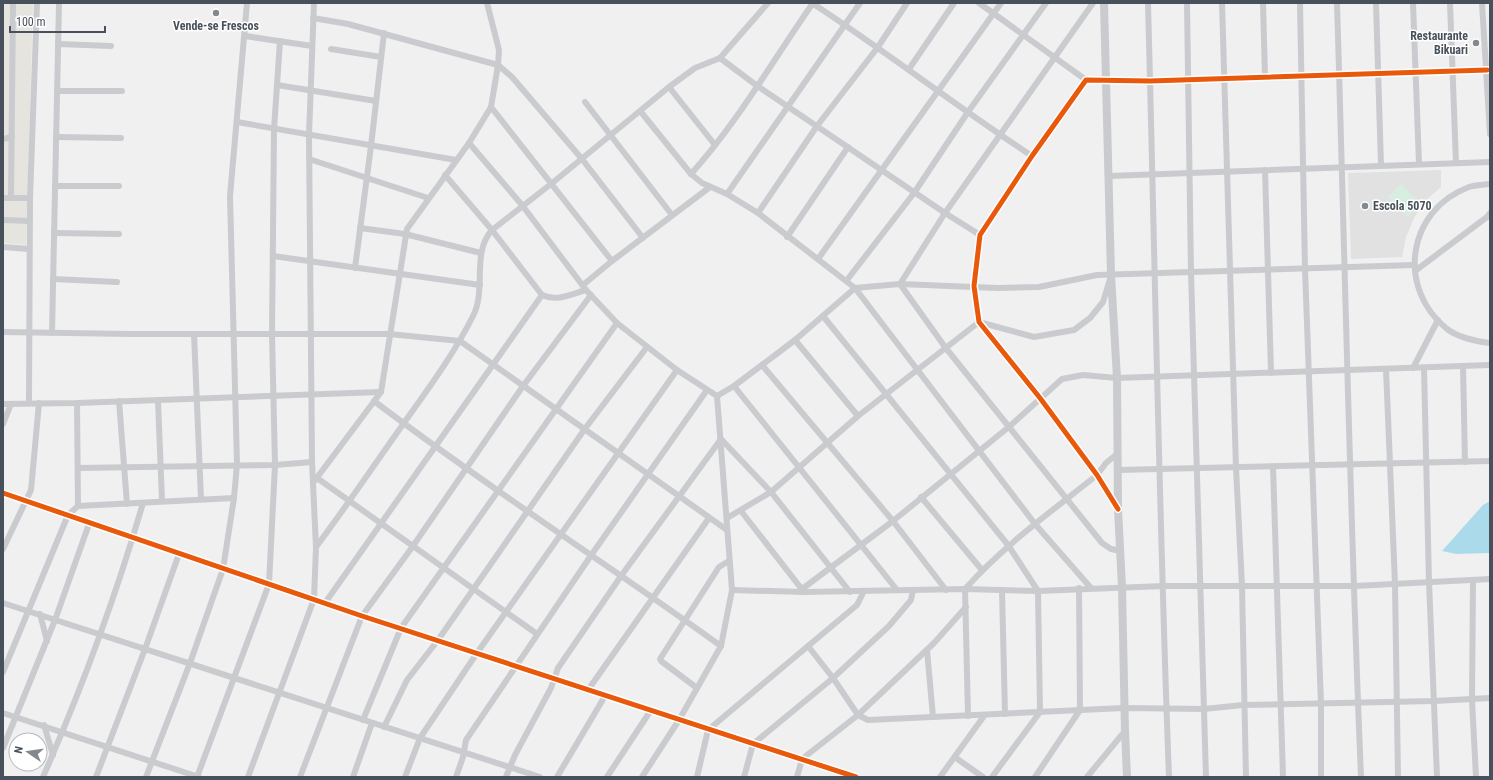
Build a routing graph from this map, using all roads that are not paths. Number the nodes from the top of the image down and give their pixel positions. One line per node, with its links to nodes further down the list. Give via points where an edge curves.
1 (13, 3): 76 (street)
2 (37, 3): 112 (street)
3 (59, 3): 34 (street)
4 (247, 3): 32 (street)
5 (314, 3): 28 (street)
6 (487, 3): 42 (street, via 497,38)
7 (768, 3): 41 (street)
8 (812, 3): 29 (street); 57 (street)
9 (860, 3): 29 (street)
10 (907, 3): 37 (street)
11 (954, 3): 43 (street)
12 (979, 3): 27 (street)
13 (1001, 3): 27 (street)
14 (1046, 3): 31 (street)
15 (1093, 3): 40 (street)
16 (1104, 3): 54 (street)
17 (1148, 3): 55 (street)
18 (1187, 3): 51 (street)
19 (1222, 3): 52 (street)
20 (1263, 3): 50 (street)
21 (1300, 3): 48 (street)
22 (1337, 3): 49 (street)
23 (1376, 3): 47 (street)
24 (1413, 3): 46 (street)
25 (1450, 3): 45 (street)
26 (1482, 3): 44 (street)
27 (994, 13): 31 (street); 59 (street)
28 (313, 18): 30 (street); 36 (street)
29 (846, 25): 37 (street); 66 (street)
30 (384, 33): 39 (street); 42 (street)
31 (1024, 34): 40 (street); 68 (street)
32 (245, 36): 33 (street); 69 (street)
33 (280, 41): 36 (street); 56 (street)
34 (58, 44): 35 (street); 61 (street)
35 (111, 46)
36 (312, 46): 62 (street)
37 (878, 47): 43 (street); 70 (street)
38 (331, 49): 39 (street)
39 (381, 57): 63 (street)
40 (1054, 57): 53 (street); 75 (street)
41 (720, 58): 57 (street); 58 (street, via 695,68)
42 (498, 65): 65 (street); 86 (street, via 512,77)
43 (909, 70): 59 (street)
44 (1487, 70): 45 (street); 72 (street)
45 (1454, 71): 46 (street); 89 (street)
46 (1415, 73): 47 (street); 90 (street)
47 (1378, 74): 49 (street); 91 (street)
48 (1302, 76): 49 (street); 50 (street); 93 (street)
49 (1339, 76): 92 (street)
50 (1265, 77): 52 (street)
51 (1189, 79): 52 (street); 55 (street); 98 (street)
52 (1225, 79): 96 (street)
53 (1086, 80): 54 (street); 84 (street)
54 (1106, 80): 55 (street); 100 (street)
55 (1150, 81): 101 (street)
56 (277, 85): 62 (street); 71 (street)
57 (756, 85): 66 (street); 81 (street)
58 (669, 87): 67 (street); 81 (street)
59 (937, 90): 68 (street); 94 (street)
60 (122, 91): 61 (street)
61 (57, 92): 77 (street)
62 (310, 92): 63 (street); 73 (street)
63 (376, 101): 82 (street)
64 (585, 102): 74 (street)
65 (491, 107): 80 (street); 103 (street)
66 (788, 107): 70 (street); 109 (street)
67 (641, 112): 74 (street); 97 (street)
68 (968, 112): 75 (street); 108 (street)
69 (237, 122): 71 (street); 164 (street, via 230,196)
70 (817, 126): 83 (street); 116 (street)
71 (274, 129): 73 (street); 132 (street)
72 (1490, 134)
73 (309, 135): 82 (street); 85 (street)
74 (610, 135): 86 (street); 118 (street)
75 (999, 135): 84 (street); 117 (street)
76 (12, 137): 79 (street); 111 (street)
77 (56, 138): 78 (street); 105 (street)
78 (121, 138)
79 (3, 139)
80 (469, 143): 87 (street); 114 (street)
81 (714, 145): 97 (street)
82 (371, 146): 87 (street); 102 (street)
83 (848, 147): 94 (street); 127 (street)
84 (1032, 156): 126 (street)
85 (309, 159): 102 (street); 134 (street)
86 (582, 159): 103 (street); 128 (street)
87 (456, 160): 99 (street)
88 (1490, 162): 89 (street)
89 (1456, 163): 90 (street)
90 (1419, 164): 91 (street)
91 (1381, 165): 92 (street)
92 (1341, 168): 93 (street); 137 (street)
93 (1304, 169): 95 (street); 139 (street)
94 (881, 170): 108 (street); 133 (street)
95 (1265, 170): 96 (street); 140 (street)
96 (1227, 172): 98 (street); 141 (street)
97 (692, 174): 107 (street)
98 (1190, 174): 101 (street); 142 (street)
99 (445, 175): 113 (street); 122 (street)
100 (1109, 176): 101 (street); 145 (street)
101 (1153, 176): 144 (street)
102 (367, 177): 113 (street); 121 (street)
103 (552, 184): 114 (street); 135 (street)
104 (1490, 184): 138 (street, via 1470,187 1447,198 1429,217 1418,240)
105 (55, 186): 106 (street); 123 (street)
106 (119, 186)
107 (710, 187): 109 (street); 118 (street)
108 (914, 193): 117 (street); 147 (street)
109 (727, 194): 116 (street)
110 (3, 198): 111 (street)
111 (11, 198): 112 (street)
112 (30, 198): 120 (street)
113 (428, 198): 125 (street)
114 (522, 205): 122 (street); 152 (street)
115 (1490, 213): 138 (street)
116 (758, 214): 127 (street)
117 (945, 214): 126 (street); 149 (street)
118 (672, 215): 128 (street)
119 (3, 220): 120 (street)
120 (29, 221): 130 (street)
121 (360, 228): 125 (street); 136 (street)
122 (492, 230): 131 (street, via 485,237); 154 (street)
123 (54, 233): 124 (street); 146 (street)
124 (120, 234)
125 (405, 234): 131 (street); 143 (street)
126 (980, 235): 151 (street)
127 (787, 237): 133 (street)
128 (643, 238): 135 (street)
129 (3, 247): 130 (street)
130 (29, 249): 161 (street)
131 (481, 253): 150 (street)
132 (273, 256): 134 (street); 166 (street)
133 (818, 259): 147 (street)
134 (310, 261): 136 (street); 167 (street)
135 (612, 261): 152 (street)
136 (354, 268): 143 (street)
137 (1344, 268): 138 (street); 139 (street); 182 (street)
138 (1414, 268): 157 (street, via 1418,290 1430,312)
139 (1305, 269): 140 (street); 183 (street)
140 (1268, 270): 141 (street); 184 (street)
141 (1230, 271): 142 (street); 185 (street)
142 (1191, 272): 144 (street); 187 (street)
143 (398, 274): 150 (street); 165 (street)
144 (1153, 274): 145 (street); 186 (street)
145 (1111, 275): 151 (street, via 1086,277 1039,287); 158 (street, via 1103,302 1090,318 1074,330 1034,337); 188 (street)
146 (53, 279): 148 (street); 162 (street)
147 (847, 280): 153 (street)
148 (117, 282)
149 (900, 284): 151 (street); 153 (street); 172 (street)
150 (480, 285): 168 (street, via 474,315)
151 (974, 286): 158 (street)
152 (585, 288): 154 (street, via 558,299 549,299); 155 (street)
153 (855, 288): 156 (street); 179 (street)
154 (542, 295): 173 (street)
155 (591, 296): 159 (street); 189 (street)
156 (823, 316): 169 (street); 194 (street)
157 (1438, 320): 170 (street, via 1448,330 1471,341); 177 (street)
158 (979, 322): 172 (street); 198 (street)
159 (617, 323): 171 (street); 208 (street)
160 (3, 332): 161 (street)
161 (28, 332): 162 (street); 203 (street)
162 (52, 333): 163 (street)
163 (194, 334): 164 (street); 199 (street)
164 (232, 334): 166 (street); 197 (street)
165 (389, 334): 167 (street); 168 (street); 192 (street)
166 (272, 335): 167 (street); 195 (street)
167 (311, 335): 193 (street)
168 (460, 340): 173 (street); 211 (street)
169 (795, 340): 174 (street); 209 (street)
170 (1490, 343)
171 (647, 347): 181 (street); 213 (street)
172 (946, 347): 179 (street); 212 (street)
173 (493, 365): 189 (street); 216 (street)
174 (762, 365): 190 (street); 215 (street)
175 (1490, 365): 176 (street)
176 (1463, 366): 178 (street); 222 (street)
177 (1413, 368): 178 (street); 180 (street)
178 (1424, 368): 223 (street)
179 (917, 369): 194 (street); 217 (street)
180 (1386, 369): 182 (street); 226 (street)
181 (676, 370): 191 (street); 218 (street)
182 (1346, 370): 183 (street); 225 (street)
183 (1308, 372): 184 (street); 229 (street)
184 (1271, 373): 185 (street)
185 (1233, 374): 187 (street); 235 (street)
186 (1157, 375): 187 (street); 188 (street); 239 (street)
187 (1194, 375): 237 (street)
188 (1117, 378): 198 (street, via 1083,375 1066,378); 219 (street)
189 (523, 386): 208 (street); 234 (street)
190 (734, 386): 196 (street); 236 (street)
191 (707, 390): 196 (street); 241 (street)
192 (381, 392): 193 (street); 202 (street)
193 (312, 394): 195 (street); 221 (street)
194 (885, 394): 209 (street); 240 (street)
195 (273, 396): 197 (street); 228 (street)
196 (717, 396): 214 (street)
197 (236, 397): 199 (street); 224 (street)
198 (1040, 398): 212 (street); 242 (street)
199 (196, 399): 200 (street); 227 (street)
200 (158, 400): 201 (street); 230 (street)
201 (119, 401): 205 (street); 233 (street)
202 (374, 401): 211 (street); 243 (street)
203 (29, 403): 204 (street); 207 (street)
204 (39, 403): 205 (street); 252 (street, via 32,483)
205 (77, 403): 232 (street)
206 (3, 404): 207 (street)
207 (11, 404): 210 (street)
208 (555, 409): 213 (street); 244 (street)
209 (858, 416): 215 (street)
210 (3, 424)
211 (404, 424): 216 (street); 254 (street)
212 (1010, 426): 217 (street); 250 (street)
213 (584, 430): 218 (street); 259 (street)
214 (721, 439): 245 (street); 247 (street); 263 (street, via 723,493)
215 (828, 444): 236 (street); 264 (street)
216 (436, 447): 234 (street); 265 (street)
217 (979, 450): 240 (street); 267 (street)
218 (617, 454): 241 (street); 269 (street)
219 (1117, 454): 238 (street); 242 (street)
220 (1490, 461): 222 (street)
221 (312, 462): 228 (street); 243 (street)
222 (1465, 462): 223 (street)
223 (1426, 463): 226 (street); 287 (street)
224 (237, 464): 227 (street); 228 (street); 249 (street)
225 (1351, 464): 226 (street); 229 (street); 295 (street)
226 (1389, 464): 289 (street)
227 (199, 465): 230 (street); 251 (street)
228 (275, 465): 288 (street)
229 (1311, 466): 231 (street); 294 (street)
230 (160, 467): 233 (street); 253 (street)
231 (1273, 467): 235 (street); 290 (street)
232 (78, 468): 233 (street); 257 (street)
233 (124, 468): 256 (street)
234 (466, 468): 244 (street); 273 (street)
235 (1236, 468): 237 (street); 293 (street)
236 (798, 469): 245 (street); 271 (street)
237 (1197, 469): 239 (street); 292 (street)
238 (1118, 470): 239 (street); 258 (street)
239 (1160, 470): 291 (street)
240 (950, 474): 248 (street); 272 (street)
241 (647, 475): 247 (street); 278 (street)
242 (1097, 475): 250 (street); 258 (street)
243 (315, 481): 254 (street); 274 (street)
244 (497, 490): 259 (street); 280 (street)
245 (772, 492): 260 (street); 281 (street)
246 (3, 493): 252 (street)
247 (679, 496): 262 (street); 284 (street)
248 (922, 497): 264 (street); 283 (street)
249 (234, 498): 251 (street); 282 (street)
250 (1067, 498): 267 (street); 276 (street, via 1102,543 1111,549)
251 (201, 499): 253 (street)
252 (26, 500): 261 (street); 275 (street)
253 (162, 501): 255 (street)
254 (350, 502): 265 (street); 274 (street)
255 (143, 503): 256 (street); 270 (street)
256 (127, 504): 257 (street)
257 (78, 506): 261 (street)
258 (1118, 509): 276 (street)
259 (529, 511): 269 (street); 299 (street)
260 (741, 511): 263 (street); 305 (street)
261 (68, 516): 266 (street); 315 (street)
262 (709, 518): 268 (street); 310 (street)
263 (727, 518): 268 (street)
264 (893, 521): 271 (street); 304 (street)
265 (382, 523): 273 (street); 313 (street)
266 (89, 524): 270 (street); 319 (street)
267 (1035, 524): 272 (street); 298 (street)
268 (727, 530): 279 (street)
269 (561, 533): 278 (street); 316 (street)
270 (133, 538): 277 (street); 322 (street)
271 (861, 544): 281 (street); 302 (street)
272 (1008, 545): 283 (street); 308 (street)
273 (413, 546): 280 (street); 318 (street)
274 (316, 548): 311 (street)
275 (3, 549)
276 (1121, 551): 296 (street)
277 (179, 554): 282 (street); 328 (street)
278 (592, 554): 284 (street); 323 (street)
279 (729, 561): 301 (street); 320 (street, via 719,567)
280 (443, 567): 299 (street); 321 (street)
281 (831, 567): 305 (street); 309 (street)
282 (223, 569): 288 (street); 331 (street)
283 (982, 570): 300 (street)
284 (622, 576): 310 (street); 335 (street, via 558,668)
285 (1490, 579): 286 (street)
286 (1472, 580): 287 (street); 342 (street)
287 (1429, 582): 289 (street); 344 (street)
288 (270, 584): 311 (street); 334 (street)
289 (1395, 584): 295 (street); 343 (street)
290 (1277, 585): 293 (street); 294 (street); 348 (street)
291 (1164, 586): 292 (street); 296 (street); 351 (street)
292 (1200, 586): 293 (street); 352 (street)
293 (1242, 586): 347 (street)
294 (1316, 586): 295 (street); 346 (street)
295 (1355, 586): 345 (street)
296 (1122, 587): 298 (street); 350 (street)
297 (1079, 588): 298 (street); 308 (street); 354 (street)
298 (1091, 588)
299 (474, 589): 316 (street); 324 (street)
300 (965, 589): 304 (street); 307 (street); 314 (street)
301 (732, 590): 305 (street); 326 (street)
302 (897, 590): 303 (street); 306 (street)
303 (912, 590): 304 (street); 336 (street, via 911,600 889,626)
304 (946, 590)
305 (803, 591): 309 (street)
306 (864, 591): 309 (street); 327 (street, via 857,605)
307 (1002, 591): 308 (street); 358 (street)
308 (1038, 591): 355 (street)
309 (850, 592)
310 (652, 598): 320 (street); 338 (street)
311 (314, 600): 313 (street); 339 (street)
312 (3, 603): 315 (street)
313 (325, 603): 318 (street)
314 (966, 607): 329 (street); 359 (street)
315 (29, 610): 317 (street); 333 (street)
316 (506, 612): 323 (street); 330 (street)
317 (40, 614): 319 (street); 325 (street)
318 (362, 616): 321 (street); 349 (street)
319 (55, 620): 322 (street); 325 (street)
320 (685, 620): 326 (street); 337 (street, via 660,659)
321 (401, 628): 324 (street); 363 (street)
322 (100, 634): 328 (street); 370 (street)
323 (537, 634): 332 (street)
324 (438, 640): 330 (street); 367 (street, via 407,680)
325 (47, 641): 361 (street)
326 (721, 646): 337 (street)
327 (808, 646): 336 (street); 368 (street)
328 (145, 649): 331 (street); 373 (street)
329 (927, 650): 357 (street); 362 (street)
330 (477, 653): 332 (street); 371 (street)
331 (190, 663): 334 (street); 379 (street)
332 (516, 665): 335 (street); 375 (street, via 466,740)
333 (3, 672)
334 (234, 678): 339 (street); 385 (street)
335 (555, 678): 338 (street); 380 (street)
336 (833, 678): 357 (street); 372 (street)
337 (697, 688): 364 (street)
338 (588, 690): 340 (street)
339 (281, 692): 349 (street); 386 (street)
340 (605, 696): 353 (street); 393 (street)
341 (1490, 698): 342 (street)
342 (1472, 700): 344 (street); 414 (street)
343 (1397, 701): 344 (street); 345 (street); 412 (street)
344 (1434, 701): 413 (street)
345 (1358, 703): 346 (street); 411 (street)
346 (1321, 704): 348 (street); 410 (street)
347 (1243, 705): 348 (street); 352 (street); 408 (street)
348 (1281, 705): 409 (street)
349 (326, 708): 363 (street); 387 (street)
350 (1124, 708): 351 (street); 354 (street); 369 (street)
351 (1167, 708): 352 (street); 406 (street)
352 (1204, 709): 407 (street)
353 (651, 710): 364 (street); 394 (street)
354 (1080, 710): 355 (street); 403 (street)
355 (1040, 712): 358 (street); 402 (street)
356 (3, 713): 361 (street)
357 (858, 714): 362 (street, via 868,720); 378 (street)
358 (1005, 714): 360 (street)
359 (968, 716): 360 (street); 362 (street)
360 (984, 716): 377 (street)
361 (16, 717): 366 (street); 374 (street)
362 (933, 717)
363 (363, 720): 365 (street)
364 (679, 720): 368 (street); 395 (street)
365 (372, 723): 367 (street); 388 (street)
366 (44, 725): 370 (street); 376 (street)
367 (384, 726): 371 (street)
368 (708, 730): 372 (street); 396 (street)
369 (1125, 731): 404 (street); 405 (street)
370 (63, 732): 373 (street); 376 (street)
371 (420, 738): 375 (street); 389 (street)
372 (752, 744): 378 (street); 397 (street)
373 (108, 746): 379 (street); 383 (street)
374 (3, 748)
375 (464, 751): 380 (street); 390 (street)
376 (53, 754): 382 (street)
377 (956, 758): 400 (street); 401 (street)
378 (802, 759): 381 (street); 398 (street)
379 (152, 761): 384 (street); 385 (street)
380 (510, 767): 391 (street); 392 (street)
381 (845, 775): 399 (street)
382 (43, 777)
383 (96, 777)
384 (146, 777)
385 (198, 777)
386 (248, 777)
387 (300, 777)
388 (353, 777)
389 (405, 777)
390 (456, 777)
391 (506, 777)
392 (540, 777)
393 (557, 777)
394 (607, 777)
395 (642, 777)
396 (696, 777)
397 (744, 777)
398 (797, 777)
399 (856, 777)
400 (940, 777)
401 (983, 777)
402 (992, 777)
403 (1035, 777)
404 (1087, 777)
405 (1127, 777)
406 (1169, 777)
407 (1206, 777)
408 (1246, 777)
409 (1283, 777)
410 (1321, 777)
411 (1361, 777)
412 (1398, 777)
413 (1437, 777)
414 (1476, 777)

